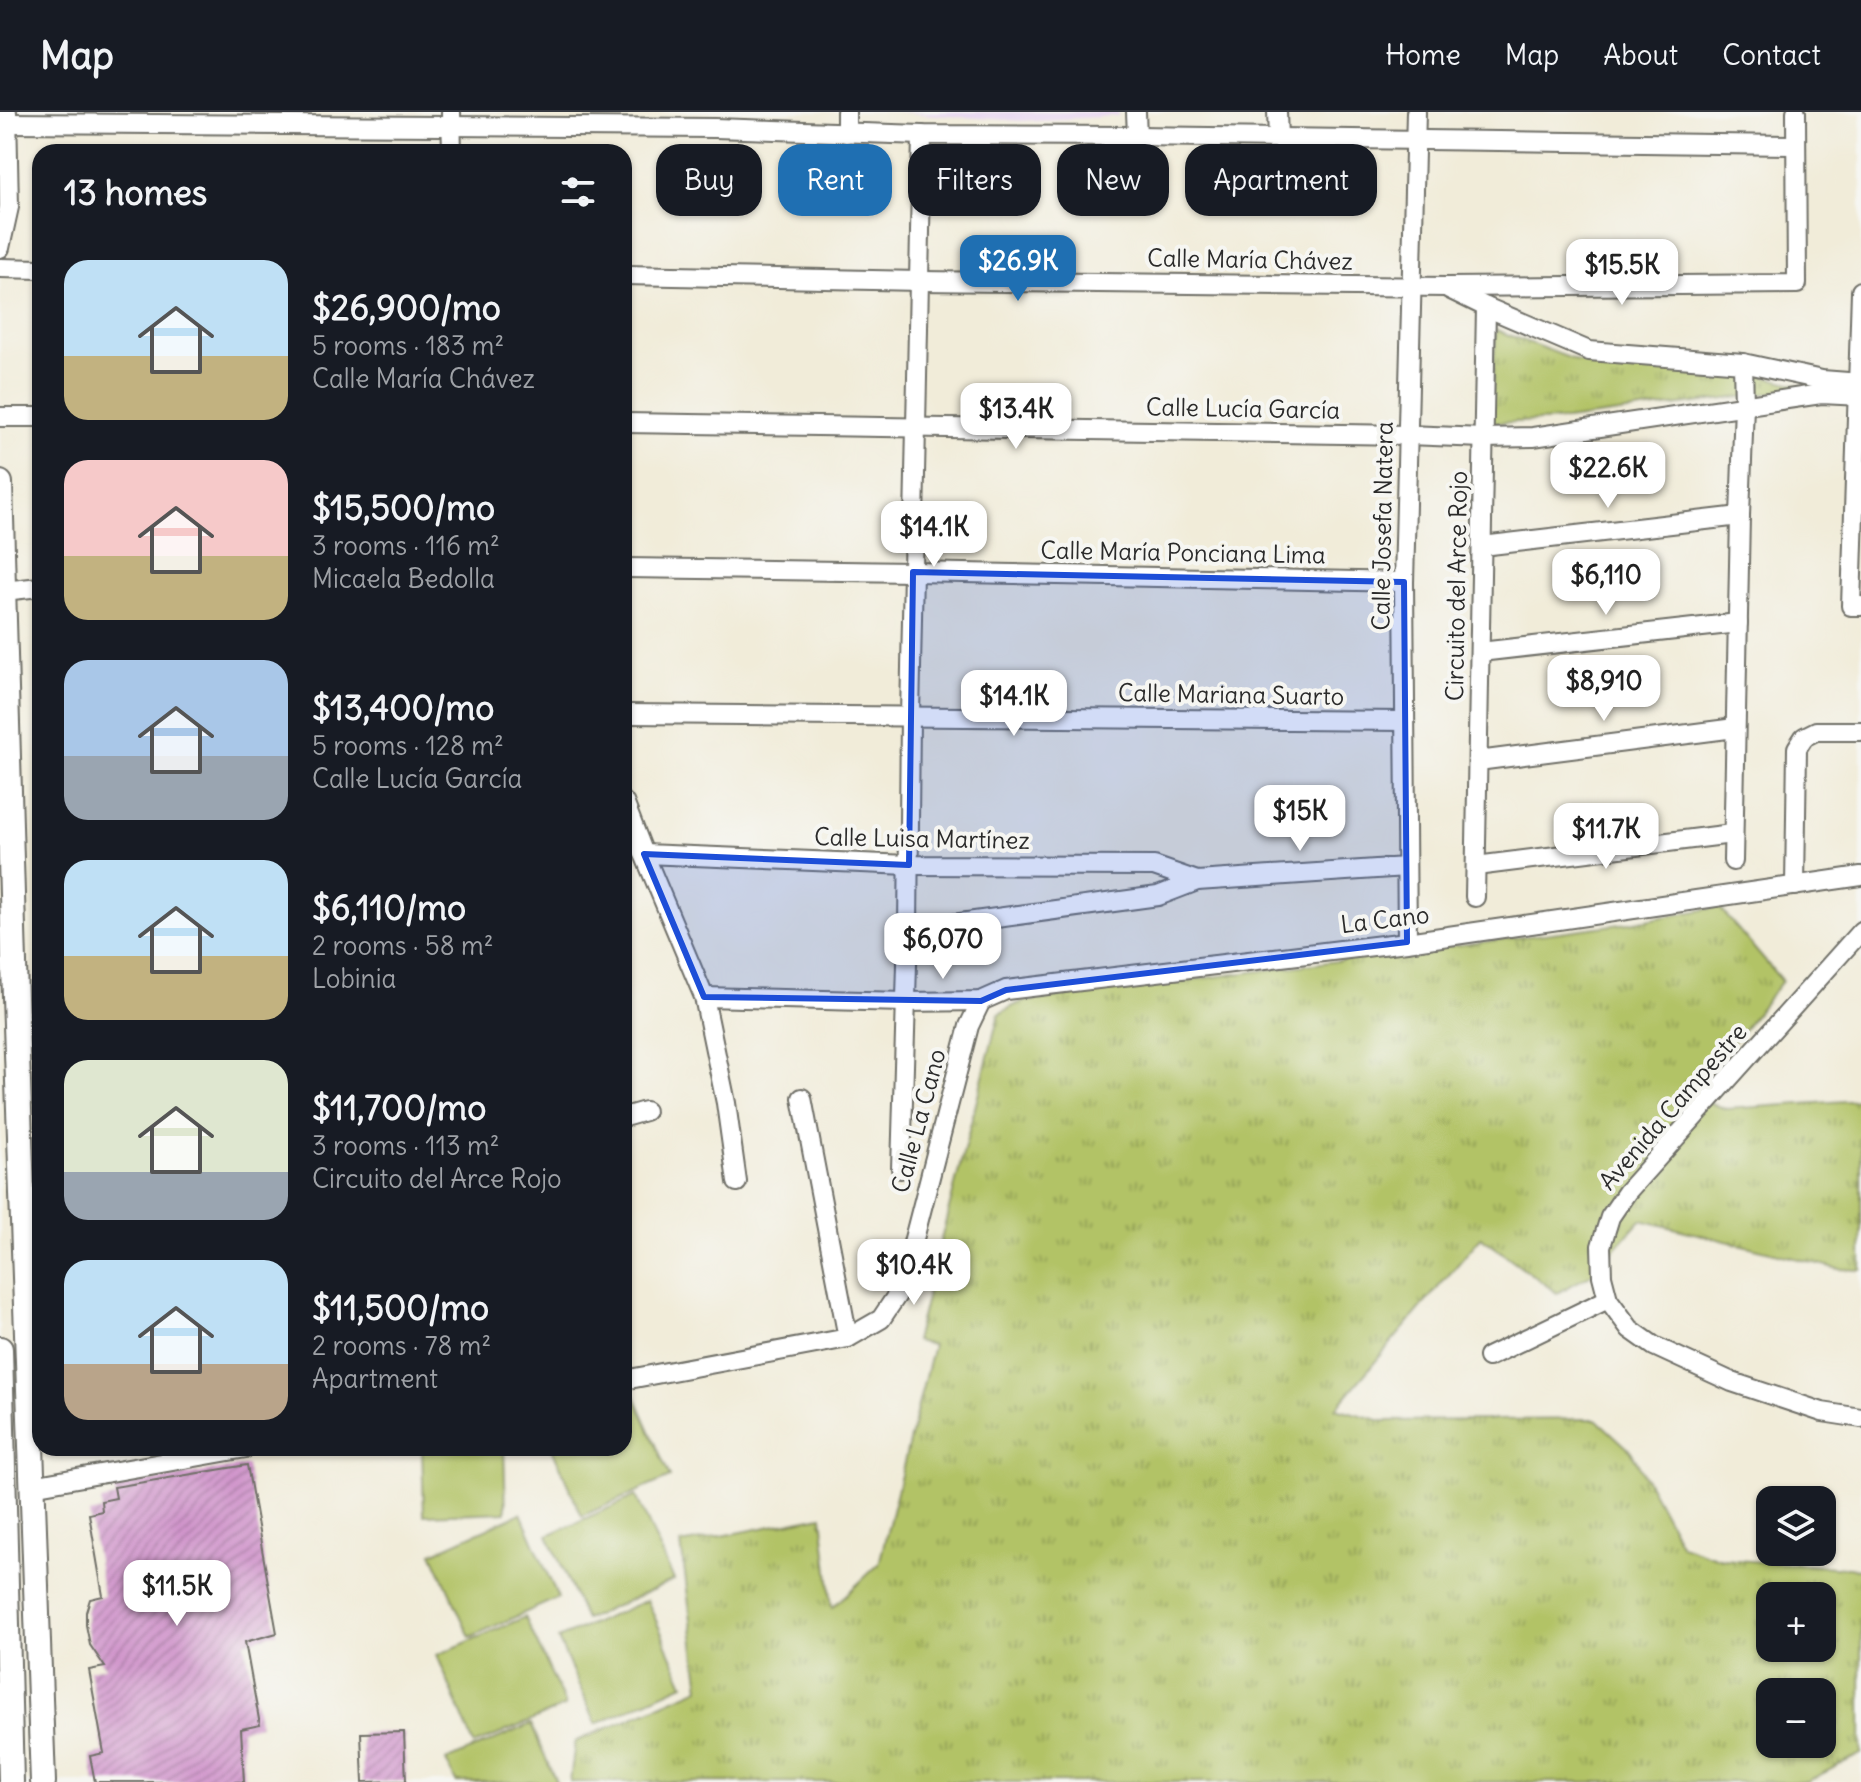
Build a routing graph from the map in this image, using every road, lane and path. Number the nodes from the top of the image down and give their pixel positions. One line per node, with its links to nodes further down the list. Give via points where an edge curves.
1 (846, 112): 10 (street)
2 (1136, 112): 12 (street)
3 (1277, 112): 13 (street)
4 (1416, 112): 14 (street, Calle Josefa Natera)
5 (1796, 112): 16 (street)
6 (7, 118): 7 (street); 17 (street, via 9,207)
7 (451, 119): 8 (street); 15 (street)
8 (583, 120): 9 (street)
9 (715, 120): 10 (street)
10 (846, 133): 11 (street)
11 (922, 135): 12 (street); 21 (street)
12 (1137, 136): 13 (street)
13 (1278, 138): 14 (street)
14 (1415, 141): 16 (street); 22 (street, Calle Josefa Natera)
15 (452, 144)
16 (1795, 145): 23 (street, via 1797,284)
17 (0, 248)
18 (0, 268): 19 (street)
19 (32, 269)
20 (632, 275): 21 (street, Calle María Chávez)
21 (920, 281): 22 (street, Calle María Chávez); 32 (street)
22 (1412, 286): 23 (street, Calle María Chávez); 33 (street, Calle Josefa Natera)
23 (1447, 287): 25 (street, Calle María Chávez)
24 (1861, 291): 27 (street)
25 (1486, 307): 26 (street, Calle María Chávez, via 1589,351); 34 (street, Circuito del Arce Rojo)
26 (1743, 363): 27 (street, Calle María Chávez); 28 (street)
27 (1860, 390): 28 (street, Calle Lucía García); 36 (street)
28 (1744, 405): 34 (street, Calle Lucía García, via 1533,437); 37 (street)
29 (0, 417): 30 (street)
30 (32, 417)
31 (632, 423): 32 (street, Calle Lucía García)
32 (916, 429): 33 (street, Calle Lucía García); 40 (street)
33 (1408, 435): 34 (street, Calle Lucía García); 41 (street, Calle Josefa Natera)
34 (1483, 438): 38 (street, Circuito del Arce Rojo)
35 (0, 483): 43 (main road)
36 (1858, 506): 44 (street)
37 (1740, 516): 38 (street); 45 (street)
38 (1482, 546): 46 (street, Circuito del Arce Rojo)
39 (632, 568): 40 (street, Calle María Ponciana Lima)
40 (913, 572): 41 (street, Calle María Ponciana Lima); 48 (street)
41 (1404, 582): 49 (street, Calle Josefa Natera)
42 (32, 588): 43 (street)
43 (3, 591): 67 (main road)
44 (1856, 606)
45 (1738, 623): 46 (street); 50 (street)
46 (1480, 652): 52 (street, Circuito del Arce Rojo)
47 (632, 714): 48 (street, Calle Mariana Suarto)
48 (910, 716): 49 (street, Calle Mariana Suarto); 57 (street)
49 (1405, 721): 59 (street, Calle Josefa Natera)
50 (1735, 728): 52 (street); 54 (street)
51 (1861, 731): 62 (street, via 1816,731 1797,748)
52 (1478, 761): 58 (street, Circuito del Arce Rojo)
53 (632, 823): 55 (street)
54 (1732, 834): 56 (street); 58 (street)
55 (644, 854): 57 (street, Calle Luisa Martínez); 68 (street)
56 (1733, 861)
57 (909, 865): 61 (street, Calle Luisa Martínez, via 1154,866); 64 (street)
58 (1476, 866): 63 (street, Circuito del Arce Rojo)
59 (1406, 867): 61 (street, Calle Luisa Martínez); 66 (street, Calle Josefa Natera)
60 (1861, 876): 62 (street, La Cano)
61 (1197, 881): 64 (street, Calle Luisa Martínez, via 1158,896)
62 (1795, 886): 66 (street, La Cano)
63 (1475, 897)
64 (908, 930): 70 (street)
65 (1861, 931): 77 (street, Avenida Campestre, via 1627,1192 1610,1217 1601,1246)
66 (1407, 942): 69 (street, La Cano, via 1006,990)
67 (8, 996): 74 (main road)
68 (704, 997): 70 (street, La Cano); 76 (street)
69 (981, 1001): 70 (street, La Cano); 78 (street, Calle La Cano, via 969,1026 901,1289 881,1319)
70 (905, 1002): 75 (street)
71 (802, 1098): 78 (street)
72 (645, 1111): 73 (street)
73 (632, 1115)
74 (31, 1166): 84 (main road)
75 (901, 1169)
76 (737, 1182)
77 (1608, 1299): 80 (street); 82 (street, Avenida Campestre, via 1630,1329 1654,1346 1732,1382 1822,1412)
78 (848, 1338): 81 (street, Calle La Cano)
79 (0, 1349): 85 (main road)
80 (1488, 1357)
81 (632, 1378)
82 (1861, 1418)
83 (201, 1456): 84 (street)
84 (32, 1486): 86 (main road)
85 (11, 1782)
86 (43, 1782)

